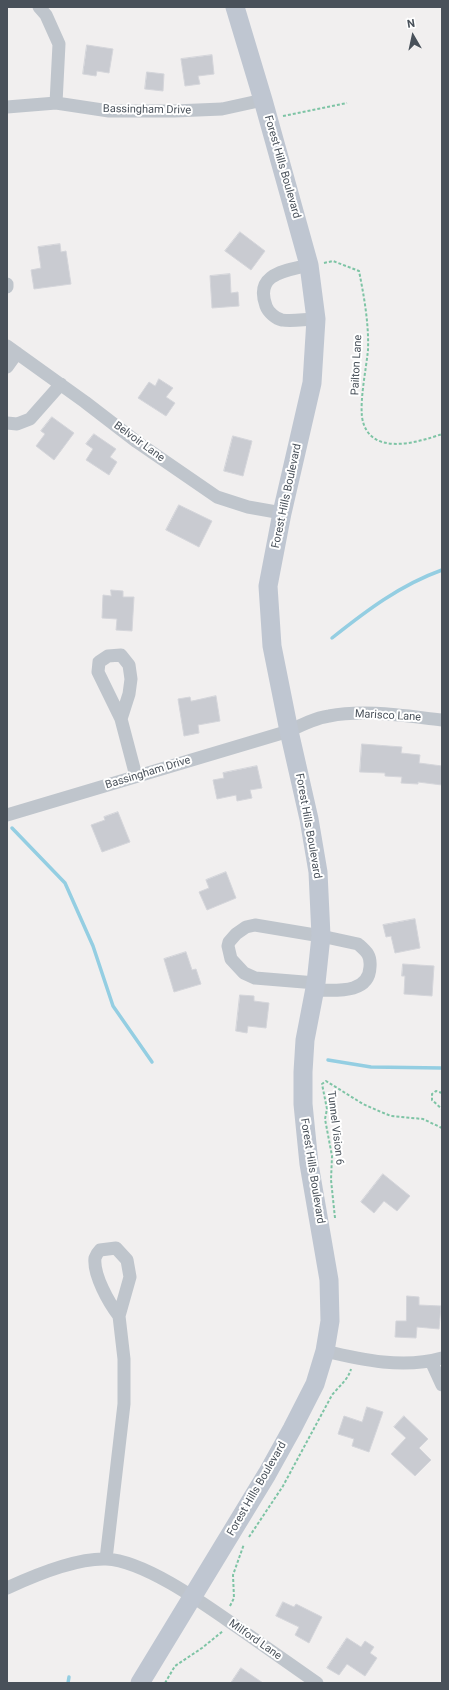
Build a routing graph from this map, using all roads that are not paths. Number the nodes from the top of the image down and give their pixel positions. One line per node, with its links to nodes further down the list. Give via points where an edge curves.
1 (39, 7): 4 (street, via 46,15 59,44)
2 (235, 7): 3 (main road, Forest Hills Boulevard)
3 (263, 100): 4 (street, Bassingham Drive, via 222,109 174,111 109,111); 6 (main road, Forest Hills Boulevard)
4 (56, 103): 5 (street, Bassingham Drive)
5 (7, 107)
6 (309, 265): 9 (main road, Forest Hills Boulevard); 9 (street, via 276,274 264,286 264,297 266,308 281,320)
7 (7, 284): 8 (street)
8 (7, 287)
9 (316, 319): 14 (main road, Forest Hills Boulevard, via 312,383)
10 (12, 349): 11 (street); 12 (street, Belvoir Lane)
11 (7, 367)
12 (61, 384): 13 (street, via 30,420 17,424); 14 (street, Belvoir Lane, via 137,442 217,497 248,507)
13 (7, 423)
14 (282, 513): 17 (main road, Forest Hills Boulevard, via 268,586 272,646)
15 (121, 719): 18 (street)
16 (442, 720): 17 (street, Marisco Lane, via 360,713 328,716)
17 (288, 731): 18 (street, Bassingham Drive); 20 (main road, Forest Hills Boulevard, via 309,819 318,872)
18 (136, 776): 19 (street, Bassingham Drive)
19 (7, 815)
20 (321, 936): 21 (main road, Forest Hills Boulevard); 21 (street, via 358,944 370,957 370,970 360,986 351,989); 21 (street, via 267,926 246,926 236,934 228,946 231,959 244,973 255,978)
21 (315, 986): 23 (main road, Forest Hills Boulevard, via 305,1040 302,1104 309,1164 329,1280 330,1321)
22 (119, 1316): 22 (street, via 130,1277 127,1260 116,1248 100,1250 95,1256 95,1268 109,1303); 26 (street, via 124,1359 124,1404)
23 (325, 1351): 24 (street, via 393,1363); 28 (main road, Forest Hills Boulevard, via 315,1384 268,1474)
24 (436, 1360): 25 (street)
25 (442, 1385)
26 (106, 1559): 27 (street, Milford Lane, via 74,1563 36,1575); 28 (street, Milford Lane, via 126,1563 150,1573)
27 (7, 1588)
28 (193, 1597): 29 (main road, Forest Hills Boulevard); 30 (street, Milford Lane)
29 (140, 1683)
30 (317, 1683)

